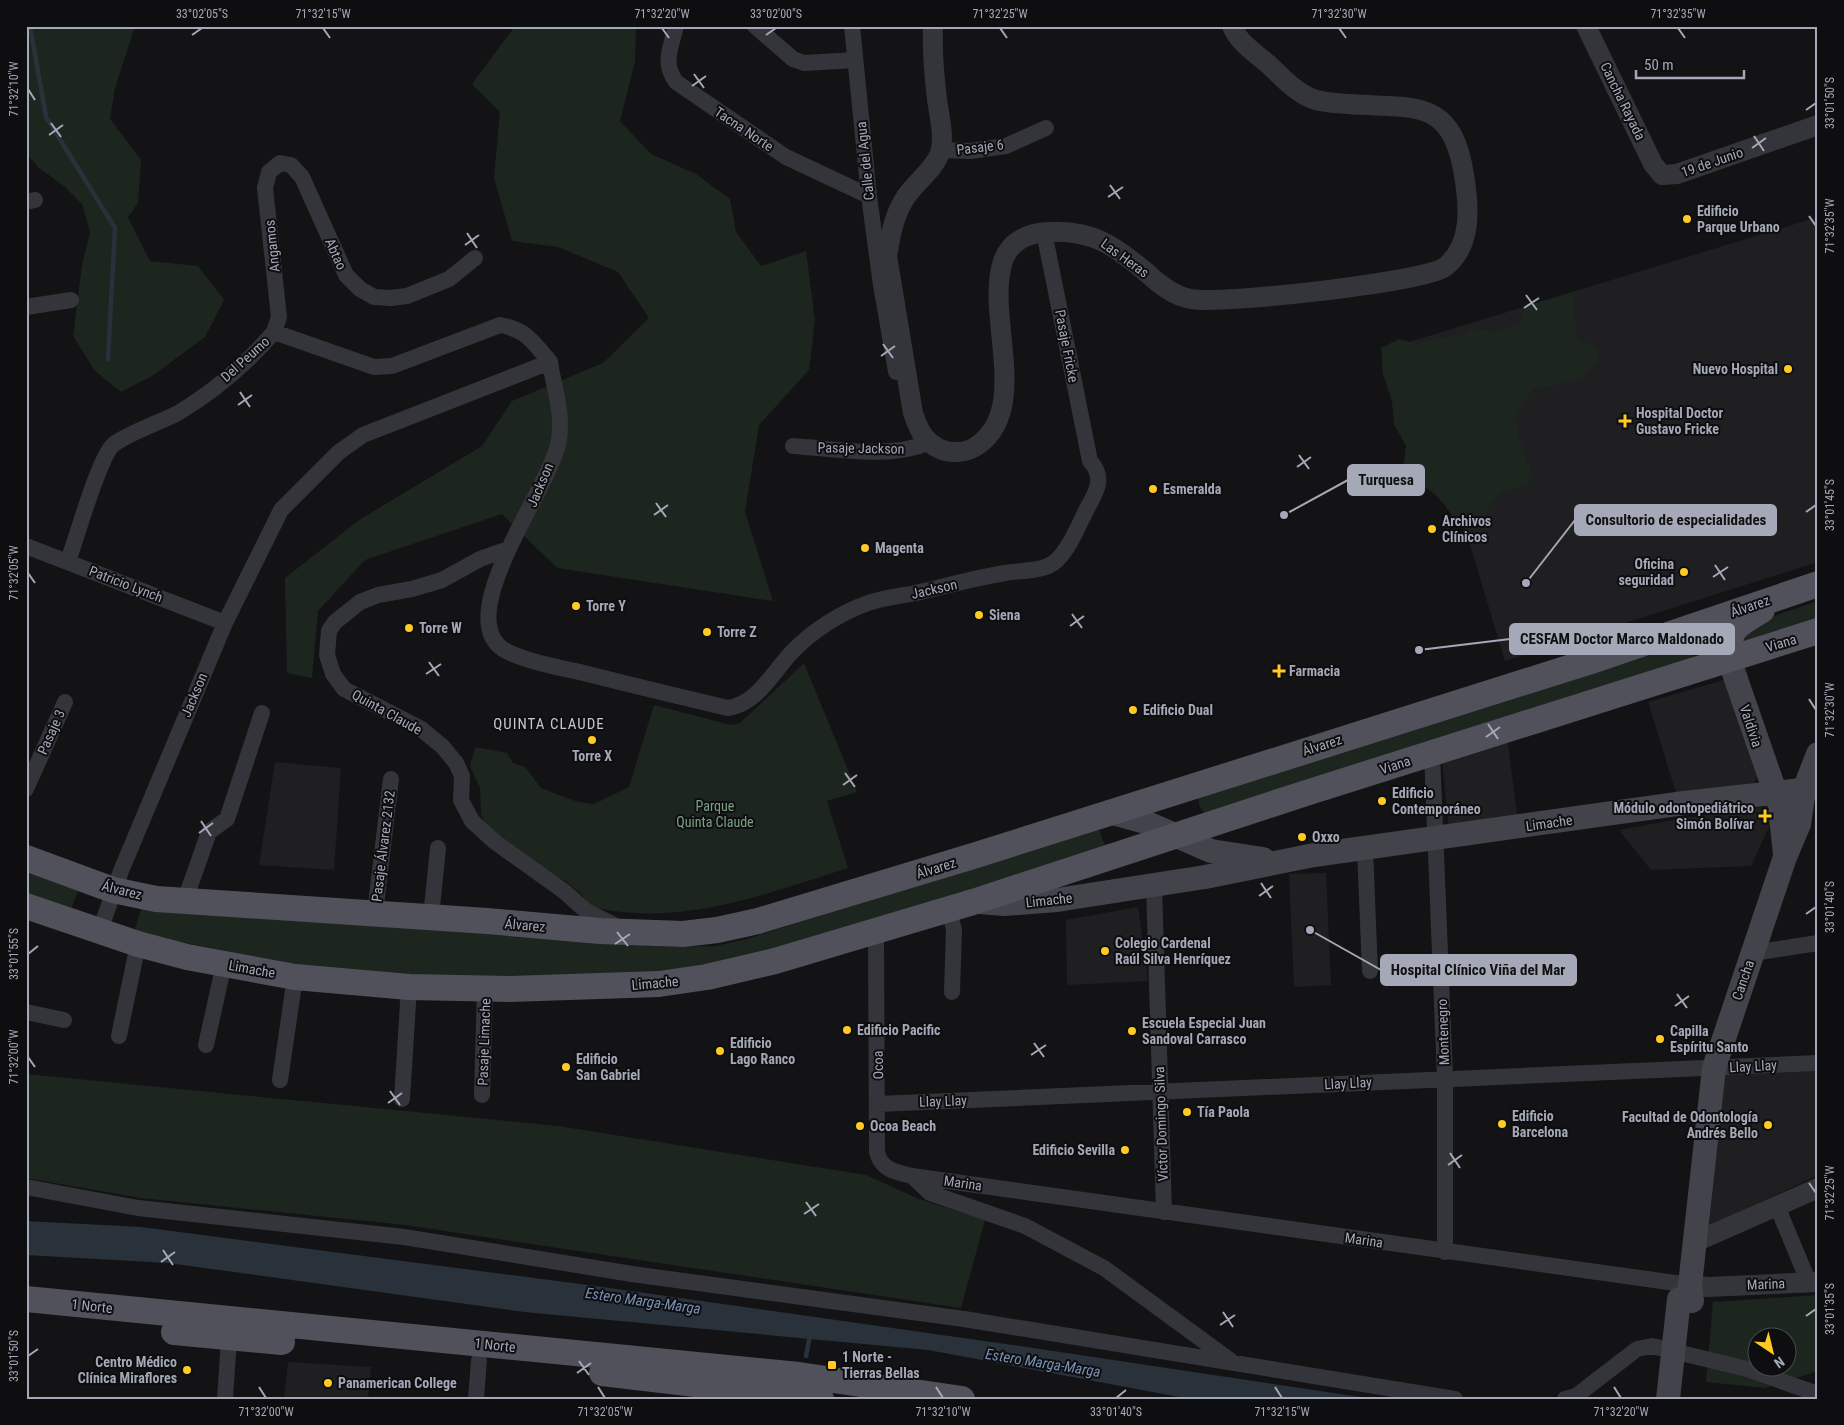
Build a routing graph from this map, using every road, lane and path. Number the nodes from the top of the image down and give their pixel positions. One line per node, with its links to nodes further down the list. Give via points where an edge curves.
1 (676, 26): 13 (street, Tacna Norte, via 667,62 676,82 779,153)
2 (756, 26): 7 (street, via 793,59 804,63)
3 (852, 26): 7 (street, Calle del Agua)
4 (932, 26): 10 (street)
5 (1232, 26): 14 (street, Las Heras, via 1240,40 1309,98 1330,103 1424,110 1433,113 1449,128 1462,156 1469,202 1463,241 1444,268 1406,279 1266,297 1194,300 1165,288 1105,241 1068,231)
6 (1586, 26): 12 (street, Cancha Rayada, via 1653,164)
7 (854, 60): 13 (street, Calle del Agua)
8 (1818, 125): 12 (street, 19 de Junio, via 1677,174)
9 (1046, 128): 10 (street, Pasaje 6, via 1006,146 970,151)
10 (941, 150): 16 (street, via 895,217 886,256)
11 (280, 163): 15 (street, Abtao, via 291,165 302,177 346,275 374,297 408,296 449,279); 19 (street, Angamos, via 270,172 266,188 279,317)
12 (1662, 175)
13 (869, 196): 16 (street, Calle del Agua)
14 (1044, 232): 22 (street, Las Heras, via 1027,235 1013,243 1004,260 998,288 1005,382 1002,408 994,427 987,438 960,452 947,452); 24 (street, Pasaje Fricke)
15 (475, 258)
16 (886, 287): 21 (street); 22 (street, via 914,413 920,432)
17 (71, 300): 18 (street)
18 (26, 306)
19 (274, 332): 20 (street, Del Peumo, via 374,367 383,367 500,325 516,328 529,337); 27 (street, Del Peumo, via 257,351 202,398 113,445 103,460)
20 (550, 362): 26 (street, Jackson, via 560,400 559,442 535,501); 30 (street, Jackson, via 363,435 339,452 281,510)
21 (896, 372)
22 (928, 443): 23 (street, Pasaje Jackson, via 911,450 886,451)
23 (794, 446)
24 (1090, 461): 26 (street, Jackson, via 1099,474 1097,490 1056,561 1048,566 1006,572 868,603 817,630 792,652 753,698 741,706 728,708 558,667 507,651 489,631 487,617 490,596)
25 (26, 546): 27 (street, Patricio Lynch)
26 (508, 549): 62 (street, Quinta Claude, via 480,559 442,580 360,602 329,631 327,656 333,674 344,689 420,728 443,748 462,776 461,800 472,821 586,911)
27 (68, 562): 30 (street, Patricio Lynch)
28 (1818, 584): 29 (main road, Álvarez)
29 (1793, 592): 32 (main road, via 1734,628 1729,640); 33 (main road, Álvarez)
30 (225, 623): 54 (street, Jackson)
31 (1818, 631): 32 (main road, Viana)
32 (1729, 659): 34 (main road, Viana); 42 (main road, Valdivia)
33 (1594, 660): 34 (main road); 43 (main road, Álvarez)
34 (1604, 698): 37 (main road, Viana)
35 (65, 702): 40 (street, Pasaje 3)
36 (262, 713): 55 (street, via 227,819 209,832)
37 (1432, 753): 44 (main road, Viana); 45 (street, Montenegro)
38 (1818, 754): 41 (main road, Cancha)
39 (391, 779): 58 (street, Pasaje Álvarez 2132)
40 (26, 788)
41 (1811, 789): 42 (main road, Limache); 49 (main road, Cancha)
42 (1774, 794): 45 (main road, Limache, via 1684,803); 49 (main road, Cancha, via 1780,806)
43 (1109, 812): 44 (main road, Limache); 62 (main road, Álvarez, via 758,921 683,934)
44 (1177, 835): 48 (main road, Limache); 56 (main road, Viana)
45 (1434, 839): 47 (main road, Limache); 78 (street, Montenegro)
46 (438, 848): 59 (street)
47 (1365, 848): 51 (main road, Limache); 67 (street)
48 (1211, 851): 51 (main road, Limache); 52 (main road, via 1211,866)
49 (1785, 857): 65 (main road, Cancha)
50 (26, 858): 54 (main road, Álvarez)
51 (1280, 861): 52 (main road, Limache)
52 (1205, 878): 53 (main road, Limache)
53 (1154, 886): 56 (main road, Limache, via 1057,900); 80 (street, Víctor Domingo Silva)
54 (114, 890): 55 (main road, Álvarez, via 156,899); 61 (street, Jackson)
55 (185, 900): 58 (main road, Álvarez)
56 (961, 905): 60 (main road, Limache); 71 (street, via 954,930)
57 (26, 906): 61 (main road, Limache)
58 (375, 913): 59 (main road, Álvarez)
59 (431, 917): 62 (main road, Álvarez)
60 (876, 931): 70 (main road, Limache, via 775,961 698,978 650,984); 83 (street, Ocoa)
61 (99, 932): 64 (main road, Limache)
62 (629, 932)
63 (1818, 943): 65 (street)
64 (138, 944): 66 (main road, Limache); 74 (street)
65 (1752, 953): 77 (main road, Cancha)
66 (224, 964): 68 (main road, Limache); 75 (street)
67 (1370, 971)
68 (295, 977): 69 (main road, Limache); 79 (street)
69 (409, 988): 70 (main road, Limache); 82 (street)
70 (485, 989): 81 (street, Pasaje Limache)
71 (952, 992)
72 (26, 1012): 73 (street)
73 (64, 1020)
74 (119, 1036)
75 (206, 1045)
76 (1818, 1063): 77 (street, Llay Llay)
77 (1714, 1068): 78 (street, Llay Llay); 89 (main road, Cancha)
78 (1445, 1078): 80 (street, Llay Llay); 90 (street, Montenegro)
79 (280, 1080)
80 (1161, 1092): 83 (street, Llay Llay); 88 (street, Víctor Domingo Silva)
81 (482, 1095)
82 (402, 1099)
83 (878, 1104): 84 (street, Ocoa, via 879,1160 889,1169)
84 (912, 1176): 88 (street, Marina); 97 (street, via 930,1193 1025,1226 1104,1268)
85 (26, 1187): 97 (street, via 138,1208 404,1237 632,1274 964,1319)
86 (1818, 1188): 87 (street)
87 (1777, 1206): 89 (street); 91 (street)
88 (1164, 1212): 90 (street, Marina)
89 (1695, 1242): 92 (main road, Cancha)
90 (1445, 1252): 92 (street, Marina)
91 (1813, 1282): 92 (street, Marina, via 1708,1287)
92 (1687, 1295): 105 (main road, bridge); 106 (main road)
93 (26, 1299): 98 (main road, 1 Norte)
94 (26, 1317): 95 (main road, 1 Norte)
95 (229, 1338): 96 (main road, 1 Norte); 100 (street)
96 (479, 1360): 98 (main road, 1 Norte); 101 (street)
97 (1234, 1363): 103 (street)
98 (803, 1392): 102 (main road, 1 Norte)
99 (1818, 1394): 104 (street, via 1747,1369 1652,1346 1637,1349 1576,1396)
100 (225, 1399)
101 (476, 1399)
102 (962, 1399)
103 (1455, 1399)
104 (1565, 1399)
105 (1668, 1399)
106 (1683, 1399)

